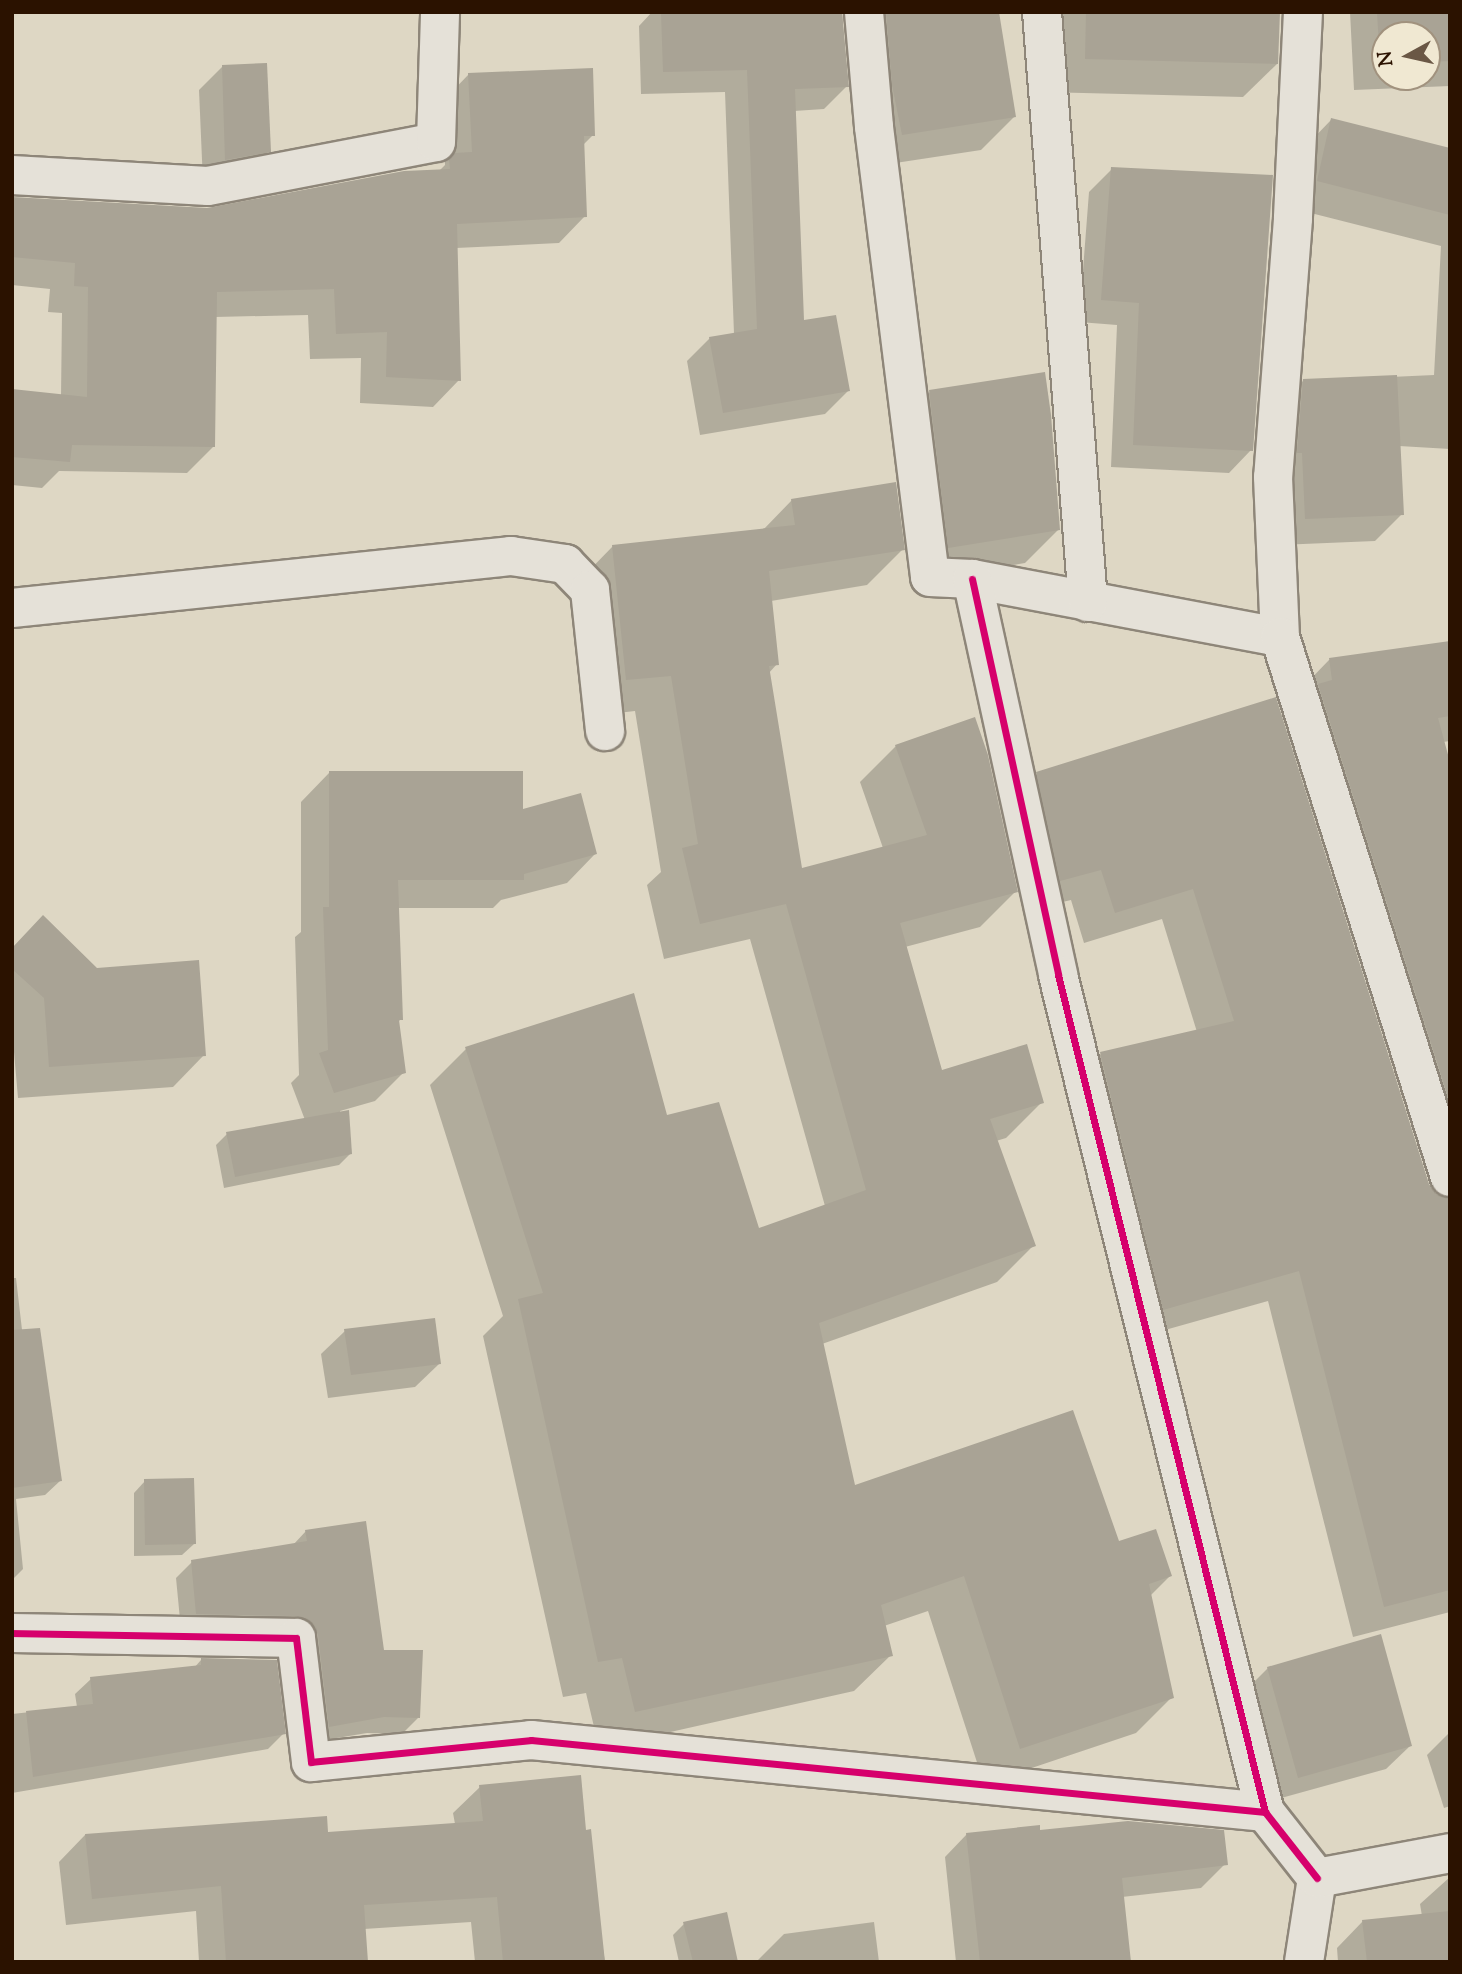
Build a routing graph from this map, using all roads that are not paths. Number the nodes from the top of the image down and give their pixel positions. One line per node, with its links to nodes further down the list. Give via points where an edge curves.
1 (440, 12): 5 (street, via 436,142 208,186)
2 (863, 12): 6 (street, via 930,577)
3 (1042, 12): 7 (street)
4 (1303, 12): 9 (street, via 1273,477)
5 (12, 175)
6 (972, 579): 7 (street); 13 (street, via 1058,975)
7 (1088, 602): 9 (street)
8 (12, 608): 10 (street, via 511,556 565,564 590,590)
9 (1280, 637): 11 (street)
10 (605, 731)
11 (1450, 1178)
12 (12, 1633): 13 (street, via 296,1638 311,1762 531,1740)
13 (1265, 1812): 15 (street)
14 (1450, 1853): 15 (street)
15 (1317, 1878): 16 (street)
16 (1304, 1962)

